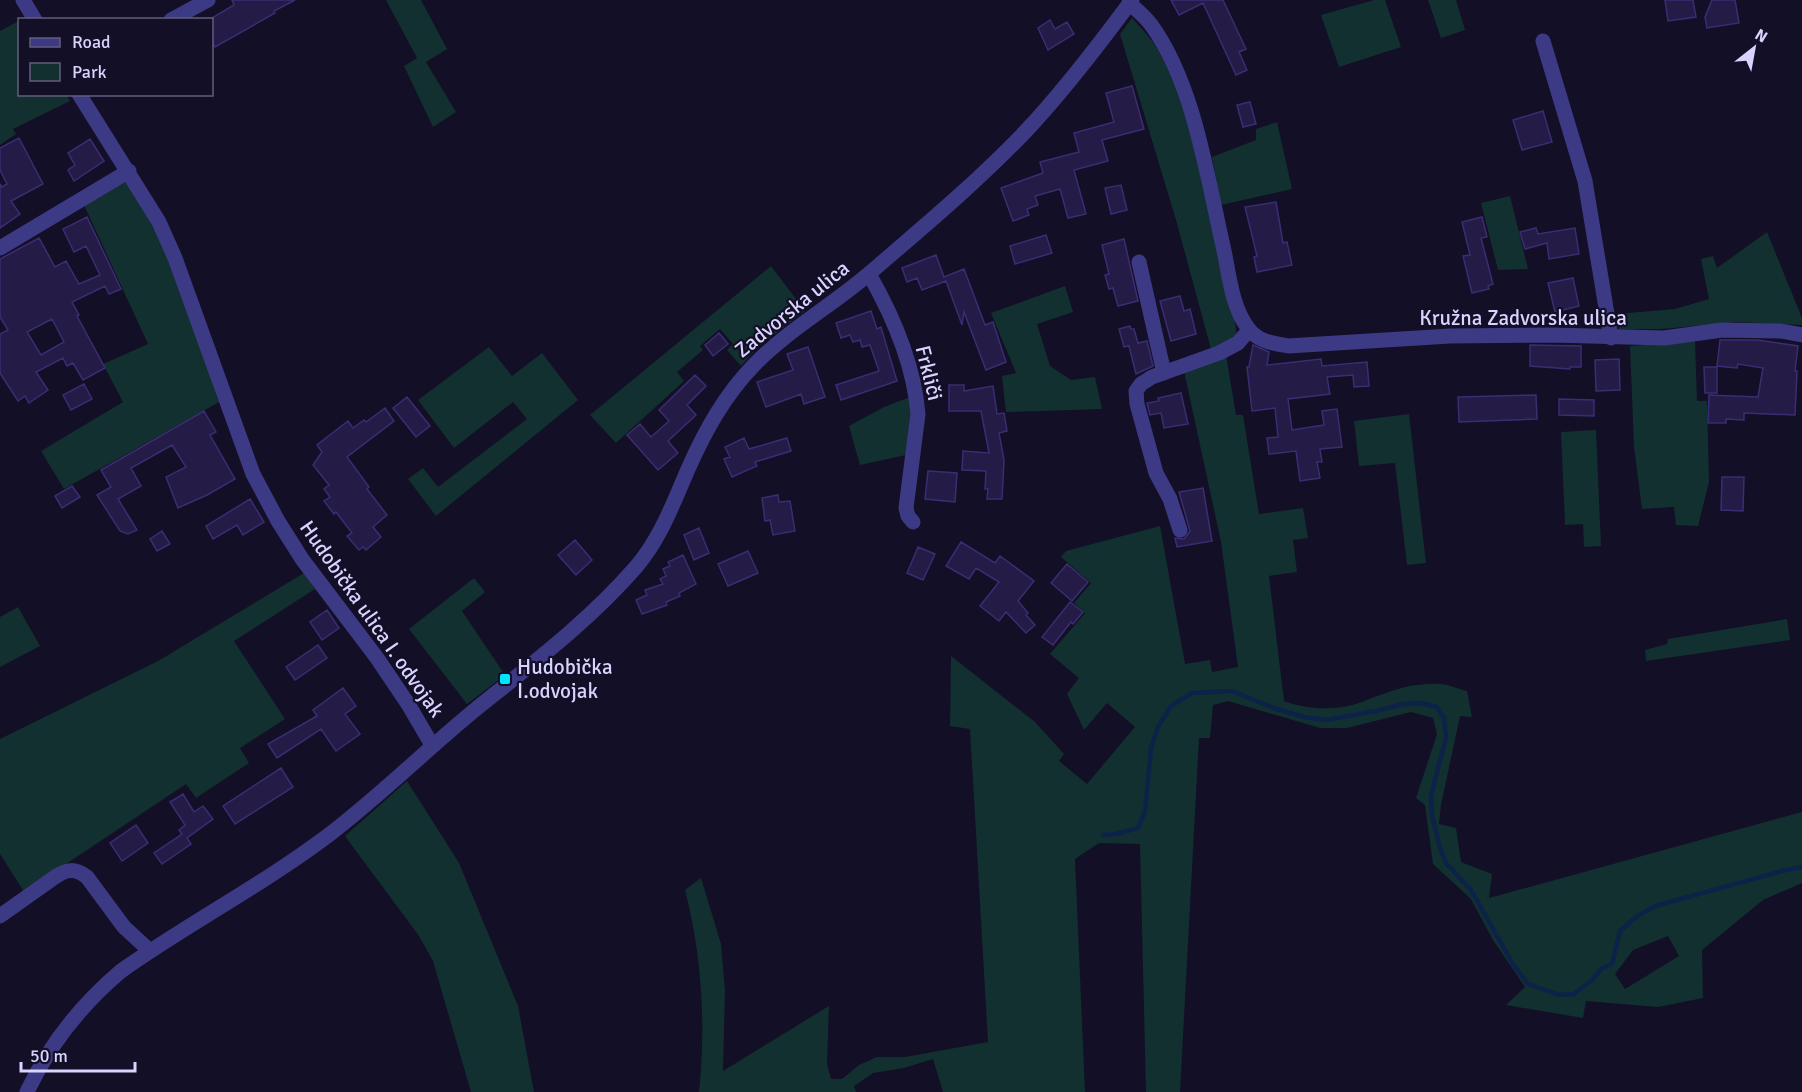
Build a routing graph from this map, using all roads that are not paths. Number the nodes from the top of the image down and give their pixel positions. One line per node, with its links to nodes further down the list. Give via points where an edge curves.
1 (23, 0): 4 (street)
2 (207, 0): 5 (street)
3 (1130, 1): 11 (street, Zadvorska ulica, via 1026,131); 12 (street, via 1161,40 1185,93 1234,296)
4 (34, 18)
5 (175, 18)
6 (1543, 41): 14 (street, via 1586,181)
7 (80, 96): 8 (street, Hudobička ulica I. odvojak)
8 (129, 171): 9 (street); 18 (street, Hudobička ulica I. odvojak, via 175,258 252,474 302,559 383,667)
9 (0, 248)
10 (1138, 262): 15 (street)
11 (869, 274): 16 (street, Frkliči, via 893,320 917,401 906,508); 18 (street, Zadvorska ulica, via 769,350 725,398 652,545 613,592 585,621)
12 (1249, 330): 14 (street, Kružna Zadvorska ulica, via 1267,342 1288,346 1450,336); 15 (street, via 1238,344)
13 (1801, 335): 14 (street, Kružna Zadvorska ulica, via 1722,330 1664,338)
14 (1611, 338)
15 (1164, 373): 17 (street, via 1141,384 1136,391 1137,404 1156,473)
16 (913, 522)
17 (1180, 530)
18 (432, 745): 20 (street, Hudobička ulica I. odvojak, via 329,835)
19 (0, 916): 20 (street, via 63,872 80,872 124,927)
20 (150, 951): 21 (street, Hudobička ulica I. odvojak, via 98,990 79,1011)
21 (27, 1092)

